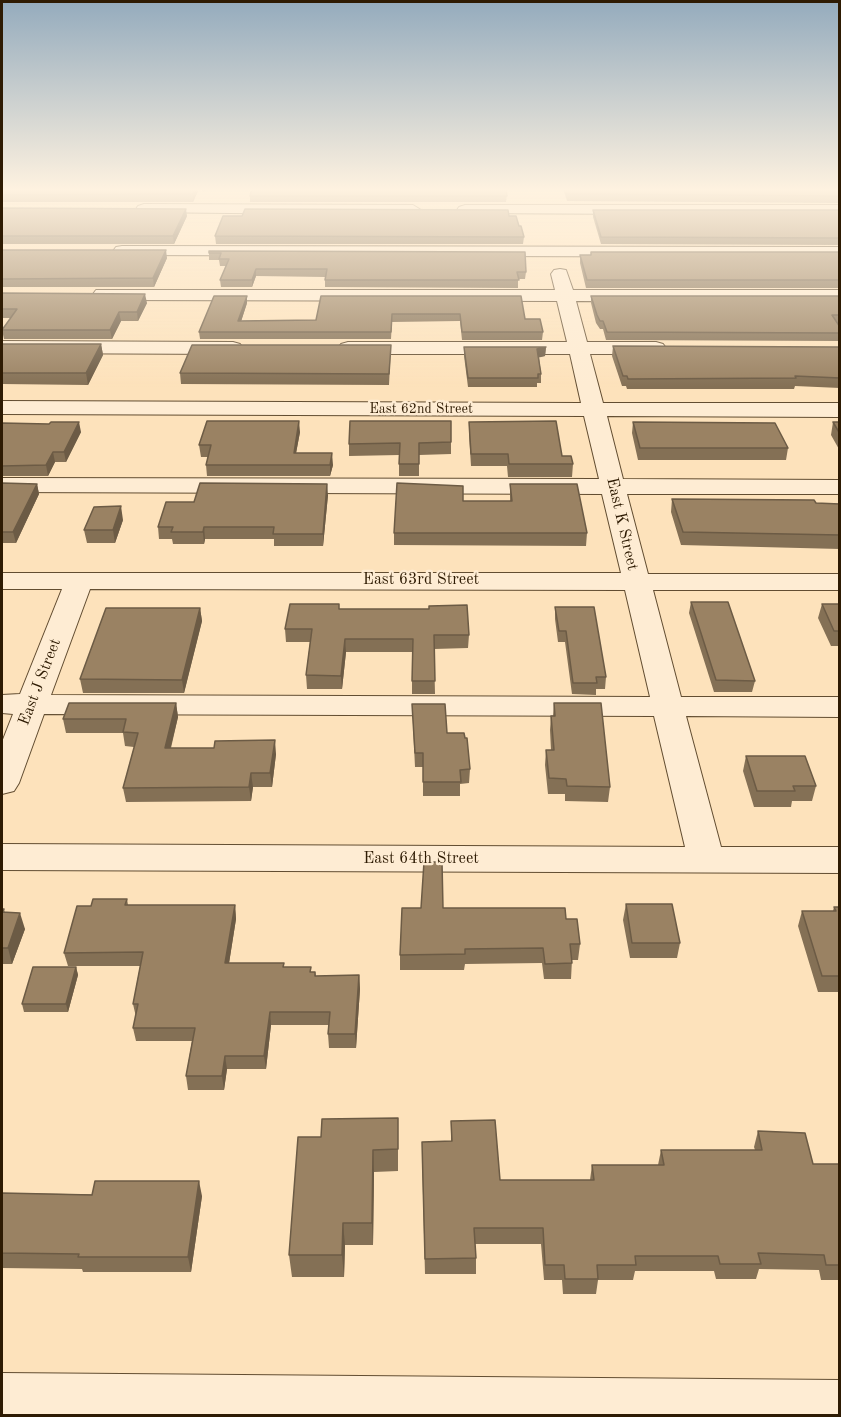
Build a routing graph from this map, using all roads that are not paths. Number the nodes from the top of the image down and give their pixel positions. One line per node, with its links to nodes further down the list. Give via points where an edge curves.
1 (556, 254): 3 (street, East K Street)
2 (85, 294): 3 (street)
3 (565, 294): 4 (street); 8 (street, East K Street)
4 (840, 296)
5 (2, 347): 6 (street)
6 (249, 348)
7 (331, 348): 8 (street)
8 (579, 348): 9 (street); 11 (street, East K Street)
9 (674, 348)
10 (2, 408): 11 (street, East 62nd Street)
11 (595, 409): 12 (street, East 62nd Street); 14 (street, East K Street)
12 (840, 410)
13 (2, 485): 14 (street)
14 (613, 487): 15 (street); 18 (street, East K Street)
15 (840, 487)
16 (2, 580): 17 (street, East 63rd Street)
17 (79, 580): 18 (street, East 63rd Street); 20 (street, East J Street)
18 (635, 580): 19 (street, East 63rd Street); 21 (street, East K Street)
19 (840, 582)
20 (17, 704): 21 (street); 23 (street, East J Street)
21 (667, 707): 22 (street); 25 (street, East K Street)
22 (840, 707)
23 (2, 783)
24 (2, 857): 25 (street, East 64th Street)
25 (706, 859): 26 (street, East 64th Street)
26 (840, 860)
27 (2, 1400): 28 (street)
28 (814, 1410)

